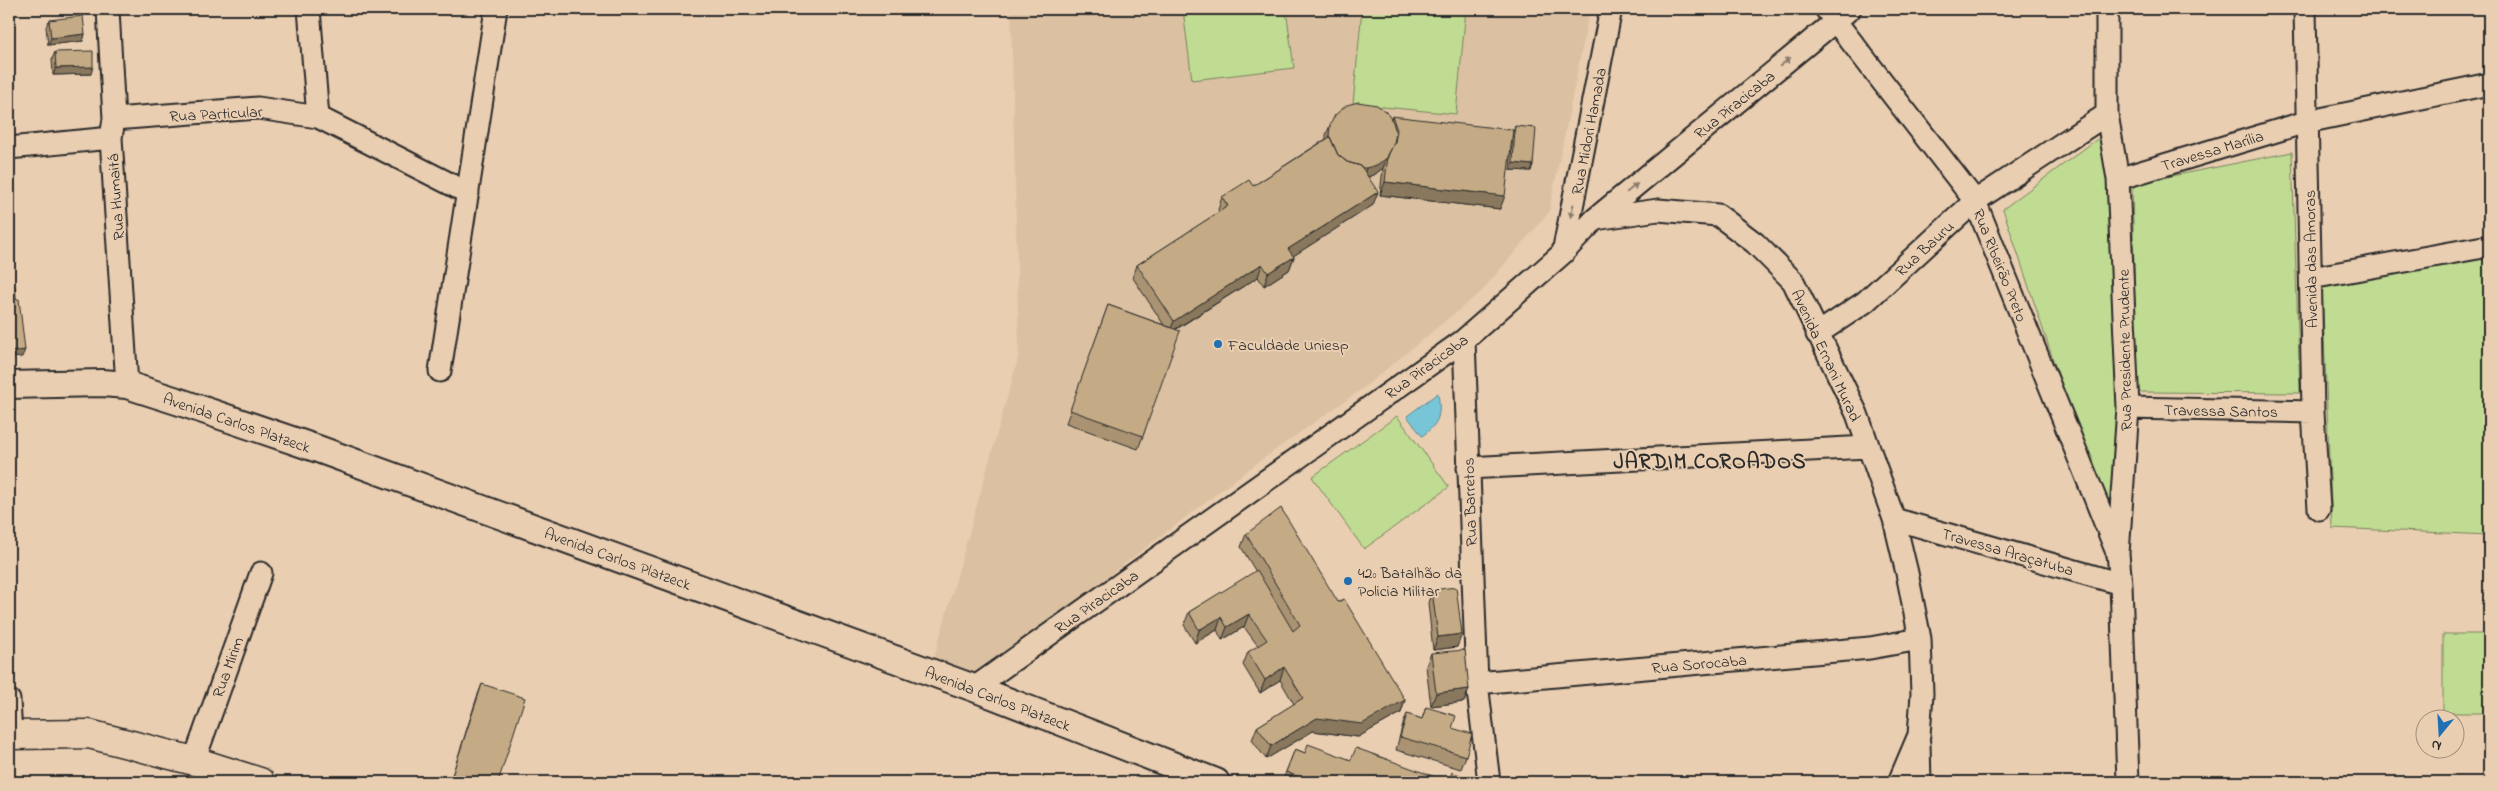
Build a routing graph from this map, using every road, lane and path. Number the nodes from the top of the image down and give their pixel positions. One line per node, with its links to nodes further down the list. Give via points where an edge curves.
1 (108, 9): 12 (street, Rua Humaitá)
2 (309, 9): 10 (street)
3 (496, 9): 15 (street)
4 (1611, 9): 19 (street, Rua Midori Hamada, one-way to 19)
5 (2107, 9): 9 (street, Rua Presidente Prudente)
6 (2305, 9): 11 (street, Avenida das Amoras)
7 (1837, 13): 16 (street, Rua Ribeirão Preto); 17 (street, Rua Piracicaba, one-way to 7)
8 (2489, 84): 11 (street, Travessa Marília)
9 (2107, 114): 14 (street, Rua Presidente Prudente); 16 (street, Rua Bauru)
10 (318, 118): 12 (street, Rua Particular, via 258,108); 15 (street, Rua Particular)
11 (2306, 122): 14 (street, Travessa Marília); 20 (street, Avenida das Amoras)
12 (113, 129): 13 (street, Rua Particular); 25 (street, Rua Humaitá)
13 (9, 148)
14 (2118, 179): 26 (street, Rua Presidente Prudente)
15 (468, 193): 23 (street)
16 (1975, 201): 21 (street, Rua Bauru, via 1865,302); 32 (street, Rua Ribeirão Preto)
17 (1595, 219): 19 (street, Rua Piracicaba); 21 (street, Avenida Ernani Murad, via 1658,210 1718,215 1755,243 1793,281)
18 (2489, 246): 20 (street)
19 (1563, 253): 22 (street, Rua Piracicaba)
20 (2311, 278): 27 (street, Avenida das Amoras)
21 (1817, 334): 28 (street, Avenida Ernani Murad, via 1857,414)
22 (1464, 340): 29 (street, Rua Barretos); 37 (street, Rua Piracicaba)
23 (440, 371)
24 (9, 385): 25 (street, Avenida Carlos Platzeck, via 102,382)
25 (127, 386): 37 (street, Avenida Carlos Platzeck, via 336,456)
26 (2128, 408): 27 (street, Travessa Santos); 32 (street, Rua Presidente Prudente)
27 (2313, 412): 30 (street, Avenida das Amoras)
28 (1867, 447): 29 (street); 31 (street, Avenida Ernani Murad)
29 (1468, 468): 36 (street, Rua Barretos)
30 (2319, 509)
31 (1894, 519): 34 (street, Travessa Araçatuba); 35 (street, Avenida Ernani Murad)
32 (2118, 554): 34 (street, Rua Presidente Prudente)
33 (261, 574): 41 (street, Rua Mirim)
34 (2121, 584): 47 (street, Rua Presidente Prudente)
35 (1920, 639): 36 (street, Rua Sorocaba, via 1870,648); 40 (street, Avenida Ernani Murad, via 1922,694)
36 (1477, 683): 44 (street, Rua Barretos)
37 (974, 688): 43 (street, Avenida Carlos Platzeck)
38 (9, 700): 39 (street)
39 (10, 735): 41 (main road, via 89,734)
40 (1919, 735): 45 (street, Avenida Ernani Murad); 46 (street, Avenida Ernani Murad)
41 (194, 761): 42 (main road)
42 (260, 782)
43 (1216, 782)
44 (1489, 782)
45 (1899, 782)
46 (1920, 782)
47 (2128, 782)

